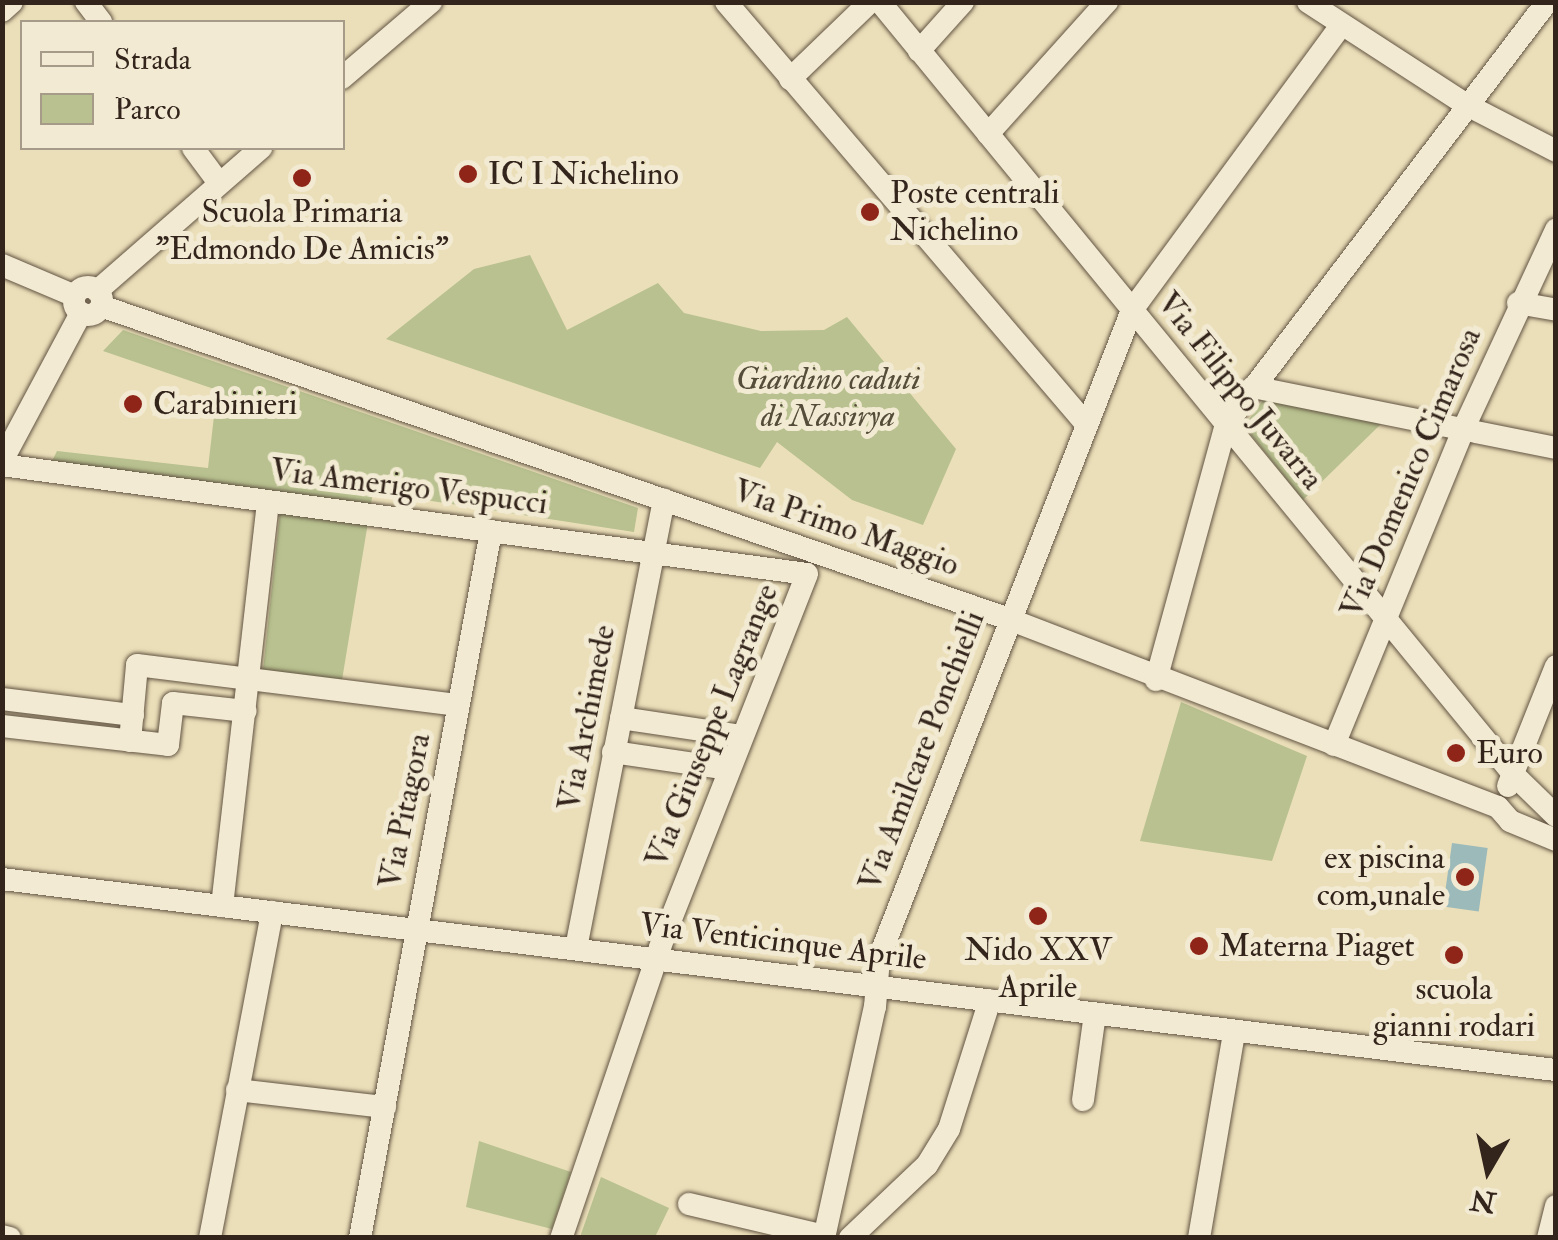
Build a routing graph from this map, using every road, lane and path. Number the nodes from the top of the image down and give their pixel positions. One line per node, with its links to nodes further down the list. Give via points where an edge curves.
1 (12, 2): 10 (street)
2 (726, 2): 14 (street)
3 (870, 2): 14 (street)
4 (880, 2): 12 (street, Via Filippo Juvarra)
5 (962, 2): 12 (street)
6 (1107, 2): 16 (street)
7 (1308, 2): 11 (street)
8 (1547, 2): 15 (street)
9 (417, 7): 13 (street)
10 (2, 11)
11 (1340, 28): 15 (street); 25 (street, Via Amilcare Ponchielli)
12 (919, 50): 16 (street, Via Filippo Juvarra)
13 (345, 75)
14 (790, 79): 28 (street)
15 (1465, 104): 19 (street); 27 (street)
16 (988, 134): 25 (street, Via Filippo Juvarra)
17 (194, 150): 20 (street)
18 (259, 150): 20 (street)
19 (1556, 151)
20 (220, 184): 23 (street)
21 (1556, 230): 24 (street, Via Domenico Cimarosa)
22 (2, 265): 23 (street, Via Primo Maggio)
23 (89, 301): 32 (street); 33 (street, Via Primo Maggio)
24 (1518, 303): 26 (street); 30 (street, Via Domenico Cimarosa)
25 (1132, 310): 28 (street, Via Amilcare Ponchielli); 29 (street, Via Filippo Juvarra)
26 (1556, 310)
27 (1254, 387): 29 (street); 30 (street)
28 (1086, 424): 39 (street, Via Amilcare Ponchielli)
29 (1226, 424): 38 (street, Via Filippo Juvarra); 42 (street)
30 (1463, 430): 31 (street); 38 (street, Via Domenico Cimarosa)
31 (1556, 448)
32 (2, 463): 34 (street, Via Amerigo Vespucci)
33 (664, 500): 36 (street, Via Archimede); 39 (street, Via Primo Maggio)
34 (268, 502): 35 (street, Via Amerigo Vespucci); 41 (street)
35 (490, 530): 36 (street, Via Amerigo Vespucci); 44 (street, Via Pitagora)
36 (653, 551): 37 (street, Via Amerigo Vespucci); 47 (street, Via Archimede)
37 (807, 574): 49 (street, Via Giuseppe Lagrange)
38 (1384, 617): 51 (street, Via Domenico Cimarosa); 54 (street, Via Filippo Juvarra)
39 (1006, 618): 42 (street, Via Primo Maggio); 64 (street, Via Amilcare Ponchielli)
40 (1556, 666): 54 (street)
41 (250, 679): 44 (street, Via Pitagora); 45 (street); 46 (street, Via Pitagora, via 138,665)
42 (1156, 680): 51 (street, Via Primo Maggio)
43 (2, 698): 46 (street)
44 (459, 705): 61 (street, Via Pitagora)
45 (246, 711): 50 (street, via 174,702 168,745); 59 (street)
46 (132, 715): 50 (street)
47 (621, 718): 49 (street); 52 (street, Via Archimede)
48 (2, 726): 50 (street)
49 (741, 736): 53 (street, Via Giuseppe Lagrange)
50 (130, 741)
51 (1334, 745): 55 (street, Via Primo Maggio)
52 (613, 752): 53 (street); 62 (street, Via Archimede)
53 (728, 768): 63 (street, Via Giuseppe Lagrange)
54 (1514, 776): 55 (street); 56 (street, Via Filippo Juvarra)
55 (1498, 806): 56 (street, Via Filippo Juvarra); 57 (street, Via Primo Maggio, via 1510,821)
56 (1555, 816)
57 (1556, 840)
58 (2, 879): 59 (street, Via Venticinque Aprile)
59 (222, 906): 60 (street, Via Venticinque Aprile)
60 (272, 912): 61 (street, Via Venticinque Aprile); 69 (street)
61 (416, 929): 62 (street, Via Venticinque Aprile); 71 (street, Via Pitagora)
62 (576, 948): 63 (street, Via Venticinque Aprile)
63 (656, 958): 64 (street, Via Venticinque Aprile); 79 (street, Via Giuseppe Lagrange)
64 (874, 986): 65 (street, Via Venticinque Aprile); 75 (street, Via Amilcare Ponchielli, via 875,1007)
65 (990, 1000): 66 (street, Via Venticinque Aprile); 80 (street, via 950,1129 928,1166)
66 (1095, 1014): 67 (street, Via Venticinque Aprile); 70 (street)
67 (1234, 1033): 68 (street, Via Venticinque Aprile); 81 (street)
68 (1556, 1070)
69 (237, 1090): 71 (street); 77 (street)
70 (1084, 1100)
71 (385, 1107): 78 (street, Via Pitagora)
72 (689, 1204): 75 (street)
73 (1556, 1206): 82 (street)
74 (2, 1236): 76 (street)
75 (824, 1237)
76 (10, 1238)
77 (210, 1238)
78 (360, 1238)
79 (561, 1238)
80 (850, 1238)
81 (1199, 1238)
82 (1548, 1238)

